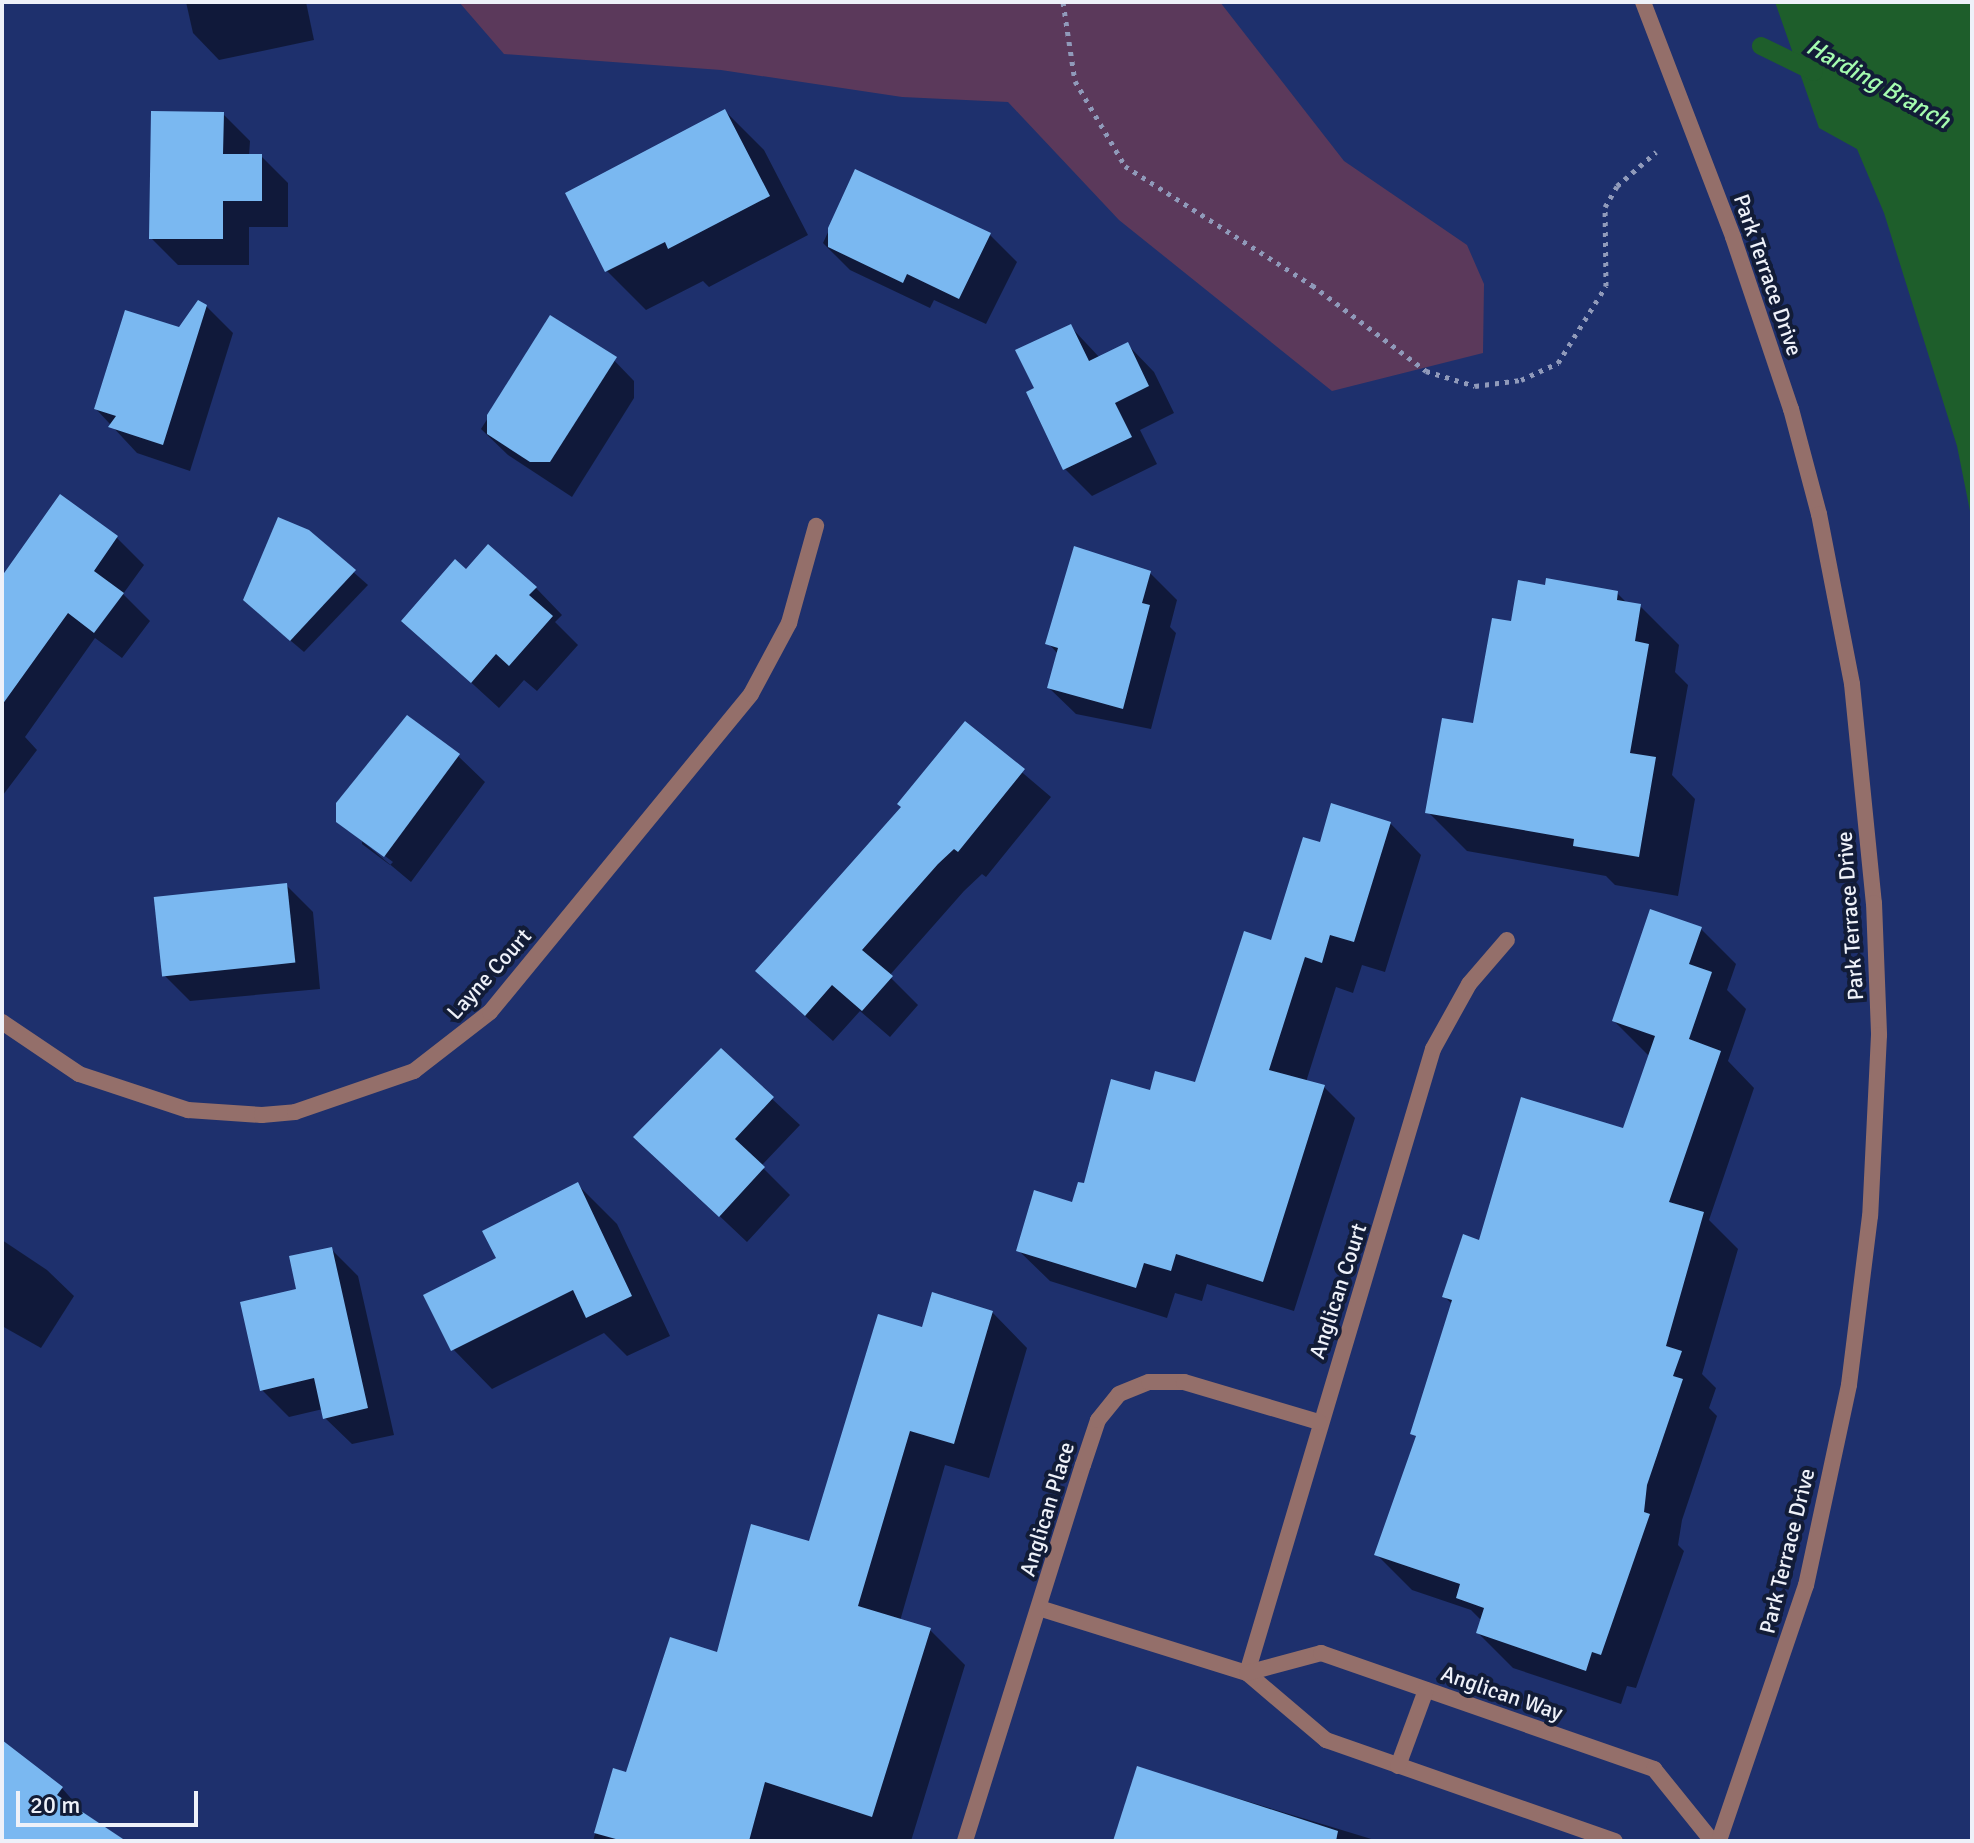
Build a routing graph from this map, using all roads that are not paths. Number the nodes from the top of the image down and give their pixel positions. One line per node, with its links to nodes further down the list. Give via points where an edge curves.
1 (1643, 2): 13 (street, Park Terrace Drive, via 1791,409 1819,514 1852,684 1874,903 1879,1035 1870,1216 1849,1385 1806,1585)
2 (816, 526): 4 (street, Layne Court, via 789,623 751,694 490,1012 414,1071 295,1112 188,1110 79,1074)
3 (1507, 940): 5 (street, Anglican Court, via 1469,984 1433,1049)
4 (2, 1022)
5 (1319, 1422): 6 (street, Anglican Place, via 1184,1382 1149,1382 1119,1394 1098,1420); 7 (street, Anglican Court)
6 (1039, 1608): 7 (street); 10 (street, Anglican Place)
7 (1247, 1673): 8 (street, Anglican Way, via 1321,1653); 9 (street, via 1326,1740)
8 (1426, 1690): 9 (street); 12 (street, Anglican Way, via 1654,1769)
9 (1398, 1766): 11 (street)
10 (965, 1841)
11 (1615, 1841)
12 (1712, 1841)
13 (1719, 1841)

